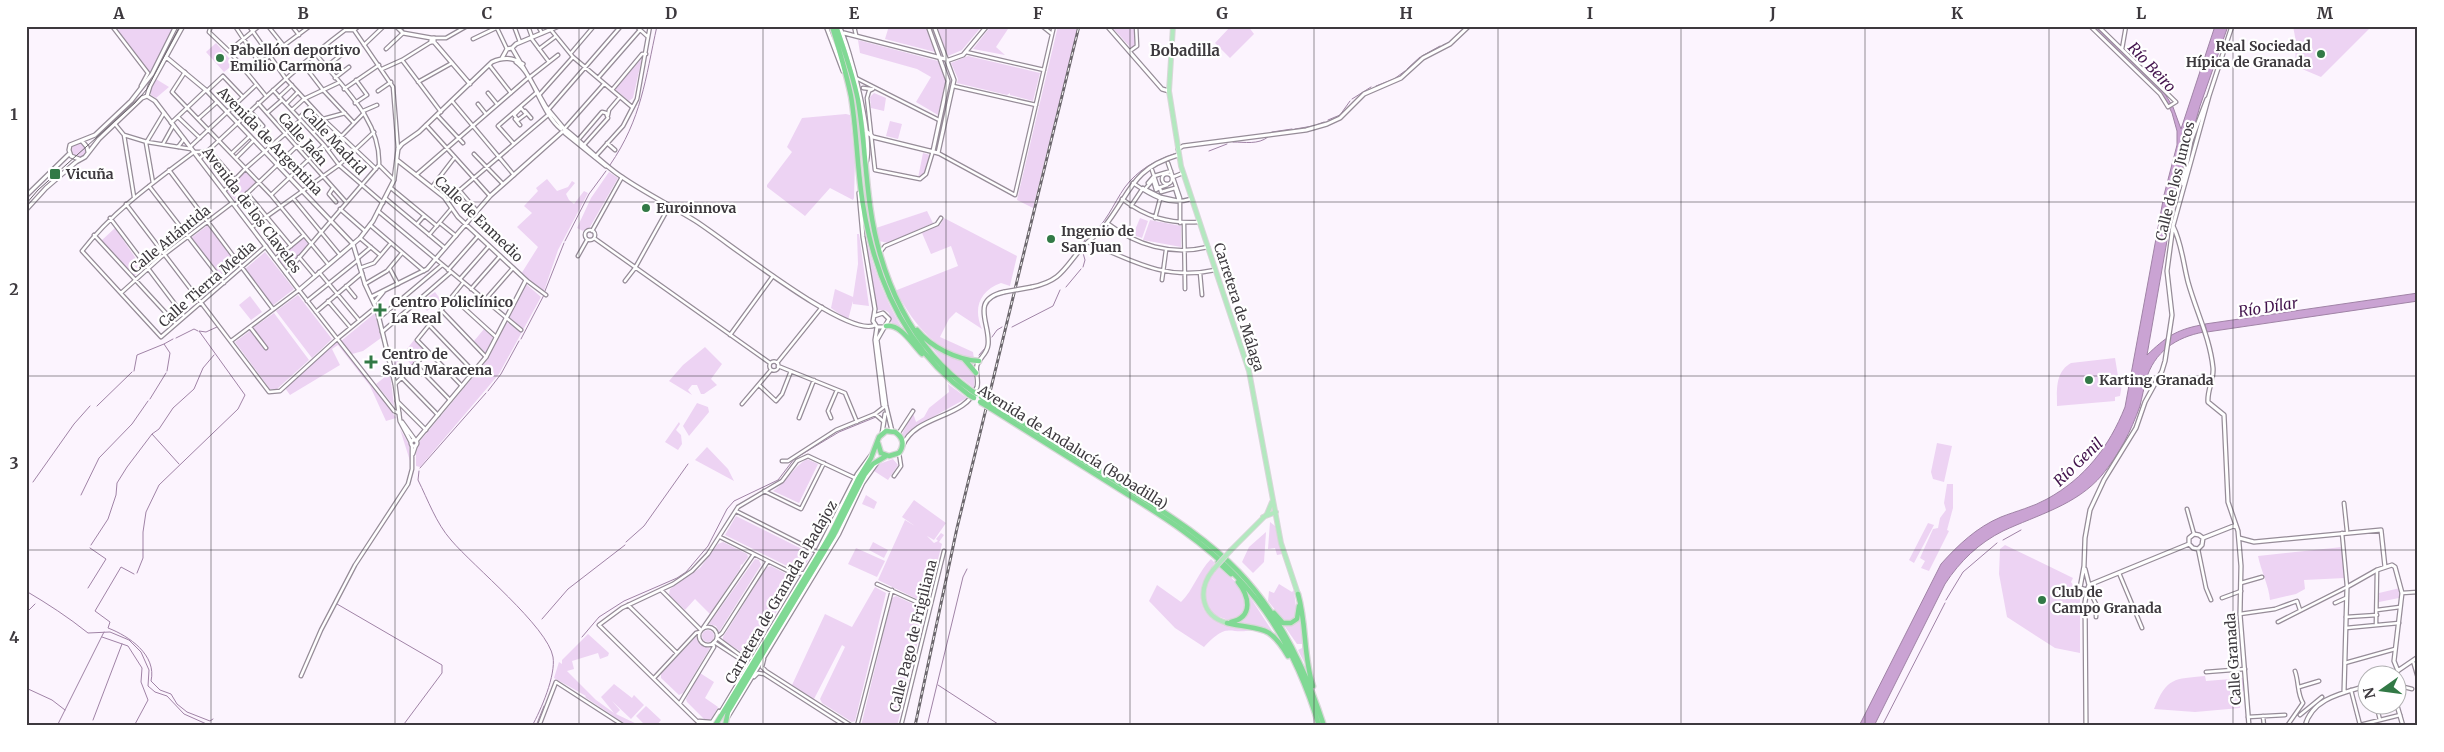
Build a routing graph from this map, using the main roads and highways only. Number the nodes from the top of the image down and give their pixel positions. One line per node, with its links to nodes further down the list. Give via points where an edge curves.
1 (832, 26): 3 (highway)
2 (1173, 26): 15 (main road, Carretera de Málaga, via 1169,91 1178,155 1250,371)
3 (839, 30): 4 (highway)
4 (840, 42): 5 (highway, Avenida de Andalucía (Bobadilla), via 857,97 876,239 891,288); 9 (highway, Avenida de Andalucía (Bobadilla), via 869,237 884,286 905,326)
5 (908, 320): 7 (highway, via 929,342); 11 (highway, Avenida de Andalucía (Bobadilla), via 933,356)
6 (885, 327): 9 (highway, via 899,329)
7 (960, 357): 8 (highway); 10 (highway)
8 (979, 361)
9 (939, 369): 11 (highway, Avenida de Andalucía (Bobadilla))
10 (976, 373)
11 (976, 396): 12 (highway, Avenida de Andalucía (Bobadilla), bridge)
12 (991, 406): 19 (highway, Avenida de Andalucía (Bobadilla)); 20 (highway, Avenida de Andalucía (Bobadilla), via 1188,528 1226,559)
13 (878, 443): 14 (highway, via 879,450); 14 (highway, via 882,434 892,431 898,434 903,445 899,452); 25 (highway, Carretera de Granada a Badajoz, via 826,542)
14 (889, 456): 26 (highway, Carretera de Granada a Badajoz, via 873,464 865,474 834,535 733,702)
15 (1273, 498): 16 (main road, Carretera de Málaga); 17 (main road)
16 (1276, 512): 17 (main road); 18 (main road, Carretera de Málaga)
17 (1266, 516): 18 (main road); 22 (main road, bridge, via 1213,570 1203,589 1204,603 1211,615)
18 (1277, 523): 21 (main road, Carretera de Málaga)
19 (1203, 545): 22 (highway, via 1246,594 1246,614); 24 (highway, Avenida de Andalucía (Bobadilla), via 1239,579 1270,620 1294,663)
20 (1253, 589): 21 (highway, via 1278,619 1287,624 1294,622 1299,615); 23 (highway, Avenida de Andalucía (Bobadilla), via 1285,636)
21 (1298, 594): 23 (highway)
22 (1227, 623): 24 (highway, via 1254,626 1275,638 1289,659)
23 (1314, 698): 28 (highway, Avenida de Andalucía (Bobadilla))
24 (1316, 717): 27 (highway, Avenida de Andalucía (Bobadilla))
25 (715, 725)
26 (724, 726)
27 (1319, 726)
28 (1324, 726)

